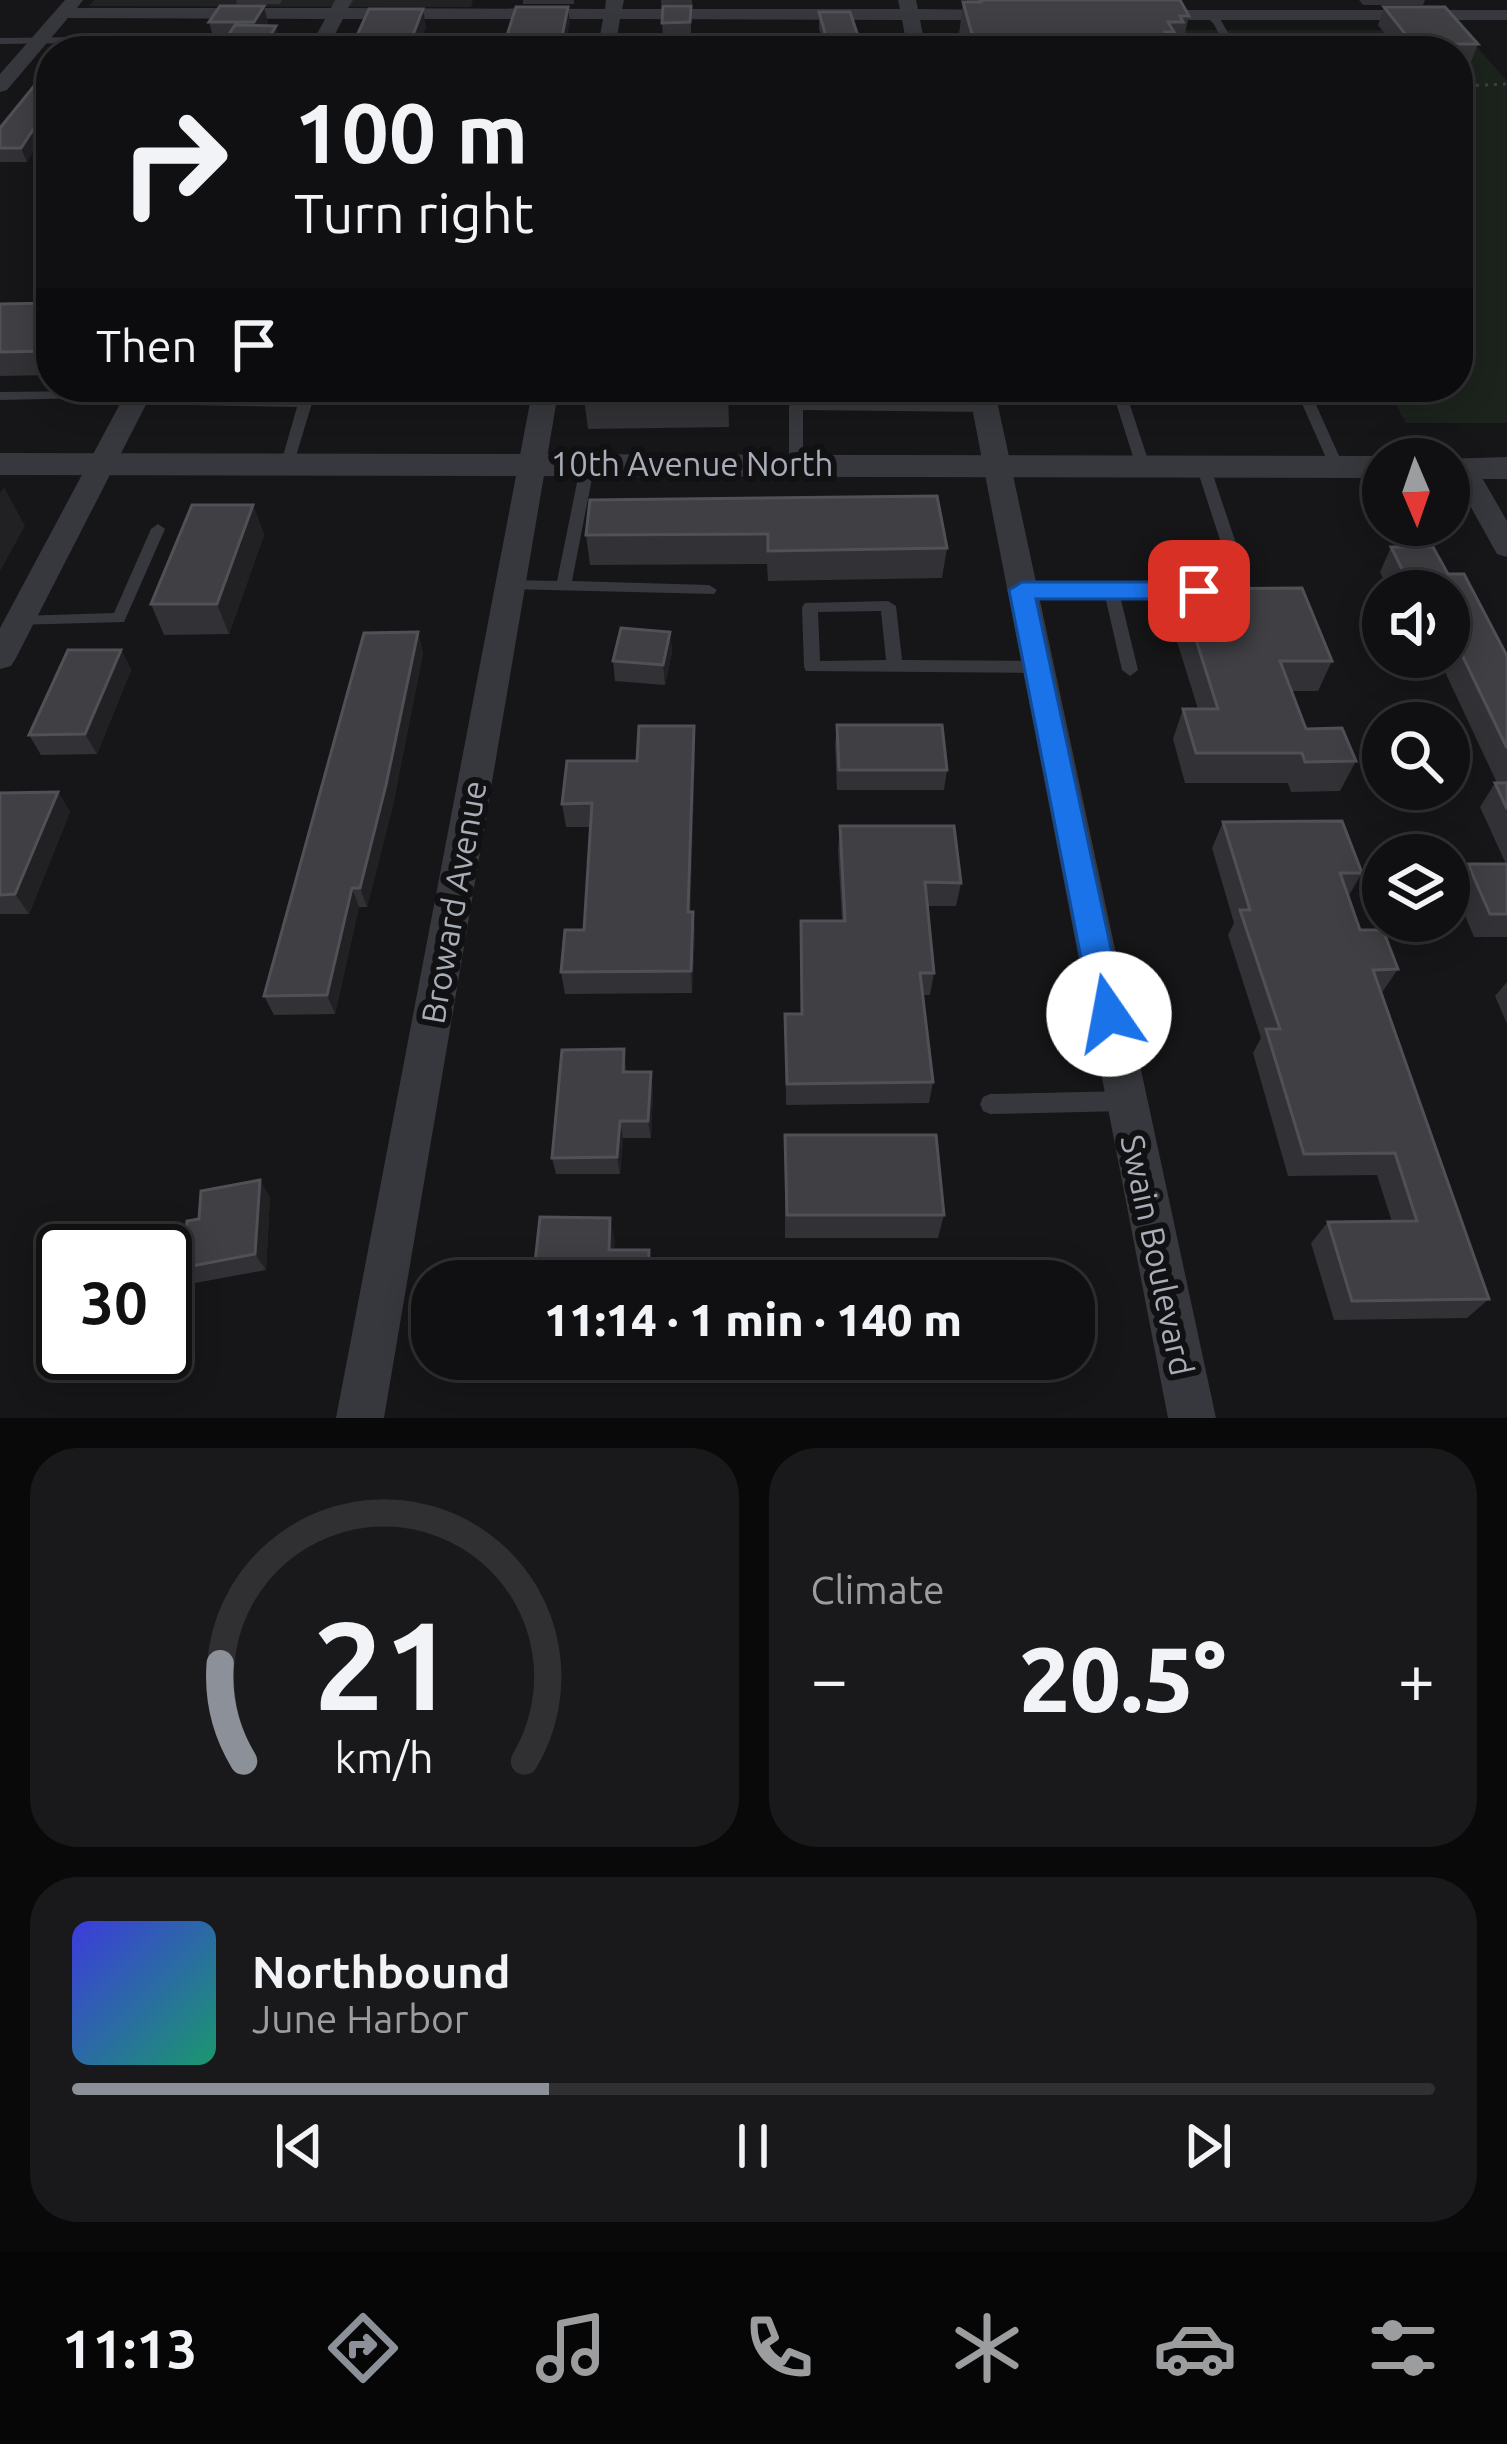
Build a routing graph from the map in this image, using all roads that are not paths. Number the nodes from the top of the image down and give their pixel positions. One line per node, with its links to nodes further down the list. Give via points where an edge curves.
1 (69, 6): 2 (street); 12 (street)
2 (146, 7): 3 (street)
3 (340, 7): 4 (street); 13 (street)
4 (450, 7): 5 (street)
5 (614, 7): 6 (street)
6 (909, 7): 9 (street)
7 (1204, 7): 8 (street); 10 (street); 14 (lane)
8 (1477, 8): 11 (street); 17 (street)
9 (1023, 15)
10 (1115, 15)
11 (1507, 15)
12 (43, 36)
13 (325, 36)
14 (1226, 36)
15 (36, 40): 16 (lane)
16 (0, 41)
17 (1507, 41)
18 (36, 45): 19 (street)
19 (0, 86)
20 (0, 396): 21 (lane)
21 (36, 396)
22 (134, 402): 29 (street)
23 (543, 402): 31 (street, Broward Avenue)
24 (890, 402): 34 (lane, via 796,406)
25 (984, 402): 35 (street, Swain Boulevard)
26 (1122, 402): 36 (lane)
27 (1308, 402): 38 (lane)
28 (196, 403): 30 (lane, via 305,404)
29 (102, 463): 30 (street, 10th Avenue North); 33 (street, 10th Avenue North); 50 (street)
30 (288, 463): 31 (street, 10th Avenue North)
31 (532, 463): 32 (street, 10th Avenue North); 45 (street, Broward Avenue)
32 (587, 463): 34 (street, 10th Avenue North); 46 (lane)
33 (0, 464)
34 (796, 464): 35 (street, 10th Avenue North)
35 (996, 465): 36 (street, 10th Avenue North); 48 (street, Swain Boulevard)
36 (1143, 466): 37 (street, 10th Avenue North)
37 (1203, 466): 38 (street, 10th Avenue North); 49 (lane, via 1244,591)
38 (1336, 467): 39 (street, 10th Avenue North)
39 (1362, 467)
40 (1470, 468): 41 (street)
41 (1507, 468)
42 (1470, 490): 44 (street)
43 (158, 529): 50 (lane, via 119,618)
44 (1507, 547)
45 (510, 585): 46 (lane); 57 (street, Broward Avenue)
46 (564, 586): 47 (lane)
47 (709, 590)
48 (1022, 590): 49 (lane); 53 (street, Swain Boulevard)
49 (1111, 590): 54 (lane)
50 (19, 622): 51 (street)
51 (0, 658)
52 (895, 666): 52 (lane, via 888,606 810,607 812,668); 53 (lane)
53 (1037, 667): 55 (street, Swain Boulevard)
54 (1130, 670)
55 (1127, 1101): 56 (lane); 58 (street, Swain Boulevard)
56 (990, 1104)
57 (359, 1418)
58 (1192, 1418)

